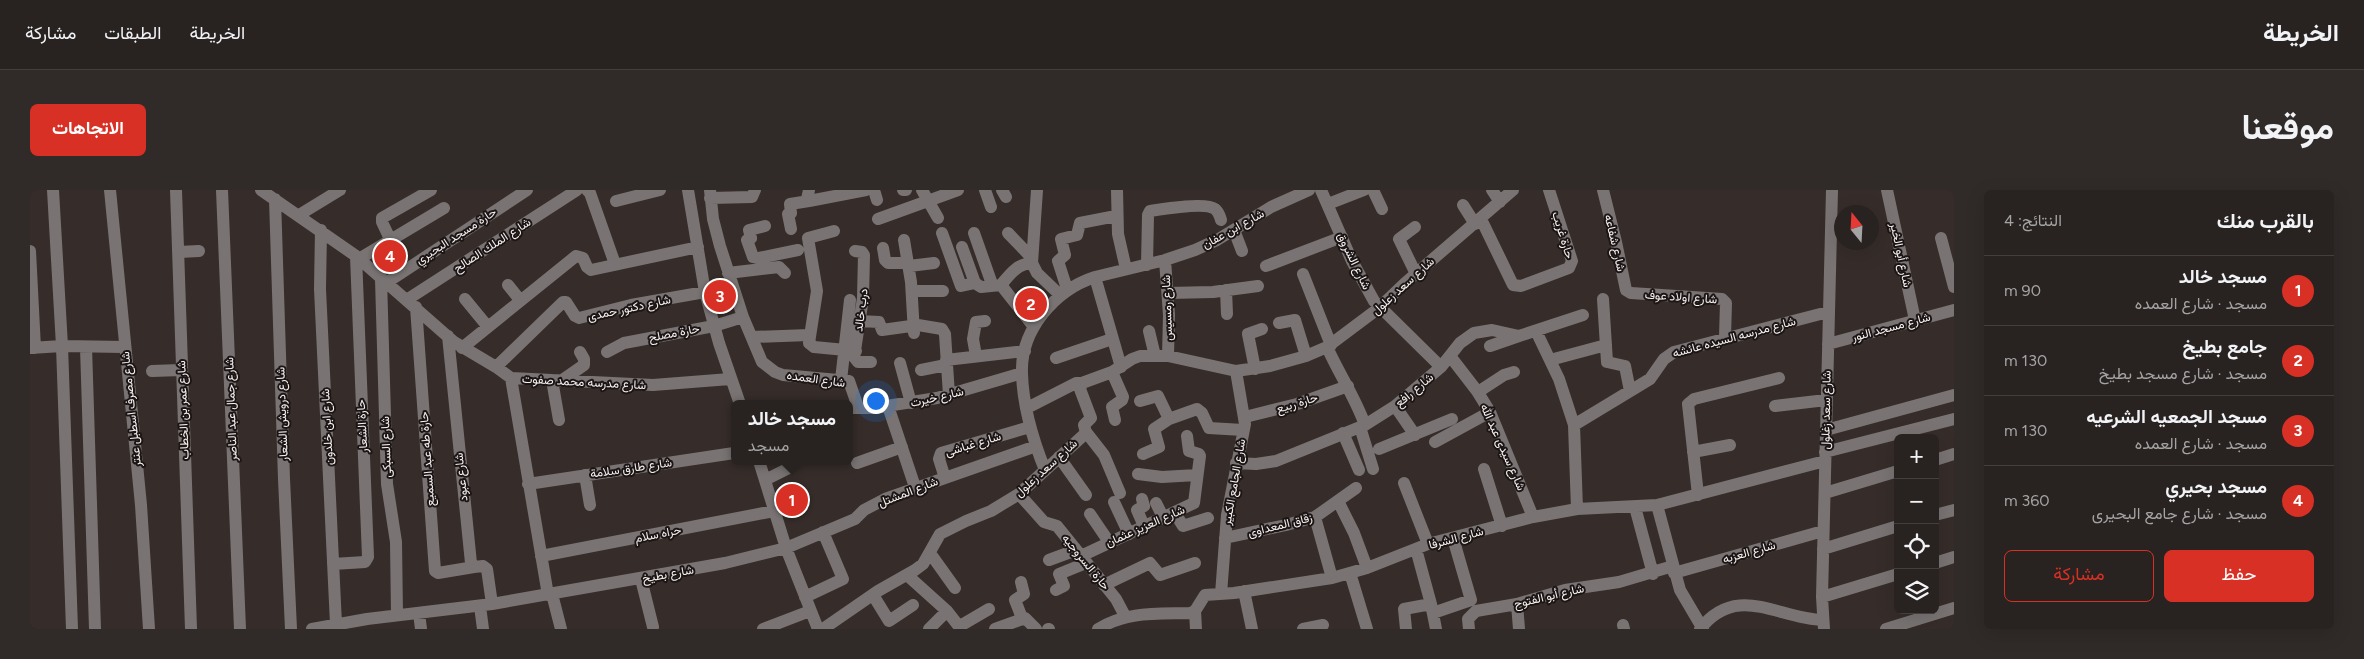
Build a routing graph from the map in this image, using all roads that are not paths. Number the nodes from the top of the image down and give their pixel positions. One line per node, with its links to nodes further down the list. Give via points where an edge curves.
1 (53, 190): 129 (street)
2 (110, 190): 134 (street, شارع مصرف اسطبل عنتر)
3 (176, 190): 70 (street, شارع عمر بن الخطاب)
4 (222, 190): 308 (street, شارع جمال عبد الناصر)
5 (261, 190): 31 (street, شارع مدرسه محمد صفوت)
6 (340, 190): 41 (street)
7 (431, 190): 60 (street, via 382,218)
8 (527, 190): 86 (street, حارة مسجد البحيري)
9 (577, 190): 103 (street, شارع الملك الصالح)
10 (587, 190): 76 (street)
11 (660, 190): 32 (street)
12 (688, 190): 47 (street)
13 (755, 190): 30 (street, via 752,197)
14 (866, 190): 35 (street)
15 (922, 190): 33 (street)
16 (958, 190): 33 (street)
17 (985, 190): 38 (street)
18 (1037, 190): 72 (street)
19 (1117, 190): 42 (street)
20 (1309, 190): 53 (street, شارع ابن عفان)
21 (1321, 190): 36 (street, شارع الشروق)
22 (1364, 190): 36 (street)
23 (1373, 190): 40 (street)
24 (1492, 190): 34 (street)
25 (1513, 190): 34 (street, شارع سعد زعلول)
26 (1549, 190): 48 (street, حارة غريب, via 1572,261 1569,268 1520,286 1513,285)
27 (1603, 190): 98 (street, شارع شفاعه, via 1626,290)
28 (1832, 190): 106 (street, شارع سعد زغلول)
29 (1887, 190): 110 (street, شارع أبو الخير)
30 (710, 194): 44 (street, شارع العمده)
31 (275, 199): 41 (street, شارع مدرسه محمد صفوت); 309 (street, شارع درويش الشعار)
32 (616, 201)
33 (930, 201): 43 (street); 45 (street)
34 (1500, 202): 48 (street, شارع سعد زعلول)
35 (803, 204): 51 (street, via 788,214)
36 (1328, 204): 58 (street, شارع الشروق)
37 (1463, 205): 48 (street)
38 (991, 207)
39 (444, 208): 60 (street)
40 (1382, 210)
41 (299, 215): 52 (street, شارع مدرسه محمد صفوت)
42 (1116, 216): 80 (street); 96 (street, via 1080,223 1078,235 1061,239 1065,255 1058,261)
43 (938, 218)
44 (713, 219): 47 (street); 81 (street, شارع العمده)
45 (878, 219)
46 (1221, 220): 78 (street, via 1213,208 1181,207 1150,211)
47 (694, 222): 62 (street)
48 (1478, 222): 84 (street, شارع سعد زعلول)
49 (765, 226): 74 (street, via 749,230 751,238 747,239 751,254)
50 (1415, 227): 84 (street, via 1399,240)
51 (791, 229)
52 (321, 230): 71 (street, شارع مدرسه محمد صفوت); 264 (street, شارع ابن خلدون, via 320,289)
53 (1234, 230): 69 (street); 73 (street, شارع ابن عفان)
54 (834, 231): 121 (street, via 808,238 817,291)
55 (942, 233): 87 (street, via 961,285)
56 (974, 233): 88 (street)
57 (1008, 233): 72 (street)
58 (1342, 237): 79 (street); 104 (street, شارع الشروق, via 1360,277)
59 (1941, 238): 91 (street)
60 (390, 239): 71 (street)
61 (904, 240): 77 (street)
62 (698, 247): 76 (street); 95 (street)
63 (962, 247): 87 (street)
64 (882, 248): 77 (street, via 888,263)
65 (798, 250): 74 (street)
66 (30, 251): 133 (street)
67 (199, 251): 70 (street)
68 (855, 251): 111 (street, درب خالد, via 864,255 865,282)
69 (1242, 251)
70 (179, 252): 153 (street, شارع عمر بن الخطاب)
71 (358, 258): 86 (street, شارع مدرسه محمد صفوت); 264 (street, حارة الشعار, via 368,556 365,562)
72 (1031, 260): 88 (street); 96 (street, via 1037,272)
73 (1165, 260): 78 (street, شارع ابن عفان); 97 (street, شارع رمسيس)
74 (760, 263): 81 (street); 82 (street, via 779,267)
75 (934, 263): 77 (street)
76 (615, 264): 101 (street, via 591,270 582,258 576,256)
77 (909, 265): 93 (street)
78 (1147, 265): 80 (street, شارع ابن عفان)
79 (1266, 266)
80 (1126, 269): 85 (street, شارع ابن عفان)
81 (728, 273): 109 (street, شارع العمده)
82 (785, 273)
83 (1303, 274): 130 (street)
84 (1416, 274): 104 (street, شارع سعد زعلول)
85 (1094, 277): 96 (street, شارع ابن عفان); 126 (street)
86 (383, 281): 103 (street, شارع مدرسه محمد صفوت); 294 (street, شارع السبكى, via 387,484 396,542)
87 (975, 283): 88 (street, via 981,287)
88 (997, 284): 116 (street)
89 (508, 285): 101 (street)
90 (1258, 286): 92 (street)
91 (1954, 287)
92 (1226, 290): 97 (street); 107 (street)
93 (912, 291): 94 (street); 117 (street)
94 (943, 291)
95 (705, 292): 114 (street); 150 (street, شارع دكتور حمدى, via 579,318 566,302 562,302)
96 (1064, 292): 116 (street, شارع ابن عفان)
97 (1168, 293): 142 (street, شارع رمسيس)
98 (1631, 293): 125 (street, شارع اولاد عوف, via 1722,298 1726,303)
99 (465, 299): 115 (street)
100 (1604, 299): 128 (street)
101 (520, 300): 115 (street)
102 (850, 300): 136 (street)
103 (412, 303): 122 (street, شارع مدرسه محمد صفوت); 265 (street, حارة طه عبد السميع, via 435,571)
104 (1379, 308): 130 (street, شارع سعد زعلول); 151 (street, شارع الشروق)
105 (1954, 310): 110 (street, شارع مسجد النور)
106 (1828, 312): 125 (street, شارع مدرسه السيده عائشه); 127 (street, شارع سعد زغلول)
107 (1227, 314)
108 (1583, 315): 120 (street, شارع رافع)
109 (743, 317): 114 (street, حارة مصلح); 124 (street, شارع العمده)
110 (1915, 320): 127 (street, شارع مسجد النور)
111 (860, 321): 117 (street, via 878,322 882,330); 136 (street, درب خالد)
112 (985, 321): 140 (street, via 976,322 973,339)
113 (1279, 323): 143 (street, via 1295,320)
114 (714, 326): 139 (street, حارة مصلح, via 624,343); 161 (street)
115 (488, 327): 135 (street)
116 (1034, 328): 137 (street, شارع ابن عفان)
117 (914, 329): 148 (street, via 942,328)
118 (1262, 329): 152 (street, via 1248,334)
119 (1148, 331): 141 (street)
120 (1536, 331): 123 (street, شارع رافع); 146 (street)
121 (809, 335): 124 (street); 136 (street, via 811,346)
122 (448, 336): 135 (street, شارع مدرسه محمد صفوت); 265 (street, شارع عبود, via 460,476)
123 (1519, 336): 131 (street); 144 (street, شارع رافع, via 1483,330 1467,337)
124 (752, 337): 164 (street, شارع العمده, via 762,362 775,372)
125 (1726, 337): 167 (street, شارع مدرسه السيده عائشه, via 1668,355 1653,377)
126 (1112, 339): 145 (street); 155 (street)
127 (1828, 344): 173 (street, شارع سعد زغلول)
128 (1606, 345): 146 (street); 167 (street, via 1607,362 1625,366)
129 (62, 346): 132 (street); 133 (street); 304 (street)
130 (1329, 346): 143 (street, شارع سعد زعلول); 166 (street, via 1337,369)
131 (1490, 346)
132 (86, 347): 134 (street); 305 (street)
133 (33, 348)
134 (124, 348): 306 (street, شارع مصرف اسطبل عنتر, via 141,505)
135 (462, 348): 150 (street, شارع مدرسه محمد صفوت)
136 (850, 350): 147 (street, via 858,362); 164 (street)
137 (1025, 351): 140 (street); 159 (street, شارع ابن عفان)
138 (580, 352): 163 (street, via 584,365)
139 (607, 352)
140 (976, 356): 148 (street)
141 (1155, 356): 142 (street, شارع سعد زعلول); 155 (street, شارع سعد زعلول, via 1132,358)
142 (1168, 356): 156 (street, شارع سعد زعلول)
143 (1306, 356): 152 (street, شارع سعد زعلول)
144 (1450, 356): 151 (street, شارع رافع); 168 (street, شارع سيدى عبد الله)
145 (1056, 358)
146 (1550, 360): 188 (street)
147 (871, 362)
148 (946, 362): 154 (street); 169 (street)
149 (900, 363): 175 (street)
150 (496, 366): 160 (street, شارع مدرسه محمد صفوت)
151 (1441, 367): 177 (street, شارع رافع)
152 (1255, 369): 156 (street, شارع سعد زعلول)
153 (181, 370): 157 (street); 307 (street, شارع عمر بن الخطاب)
154 (921, 370)
155 (1116, 370): 165 (street, شارع سعد زعلول); 186 (street, via 1123,397 1112,407)
156 (1236, 370): 187 (street, شارع الجامع الكبير)
157 (152, 371)
158 (1514, 372): 168 (street)
159 (1022, 373): 169 (street, شارع خيرت); 180 (street, شارع ابن عفان)
160 (511, 378): 163 (street, شارع مدرسه محمد صفوت); 223 (street)
161 (730, 378): 163 (street, شارع مدرسه محمد صفوت, via 653,385); 171 (street)
162 (1779, 378): 201 (street, via 1690,401)
163 (556, 380): 185 (street)
164 (841, 380): 172 (street, شارع العمده, via 850,382)
165 (1082, 383): 180 (street); 192 (street, شارع سعد زعلول, via 1080,389 1092,418 1084,425)
166 (1348, 386): 187 (street, حارة ربيع); 189 (street)
167 (1630, 391): 188 (street, شارع مدرسه السيده عائشه)
168 (1478, 392): 181 (street, شارع سيدى عبد الله)
169 (949, 395): 175 (street, شارع خيرت)
170 (1954, 395): 191 (street)
171 (738, 400)
172 (853, 400)
173 (1826, 400): 178 (street); 191 (street, شارع سعد زغلول)
174 (1140, 401): 182 (street, via 1155,396 1160,398)
175 (911, 403): 176 (street, شارع خيرت)
176 (888, 406): 179 (street, شارع خيرت); 199 (street)
177 (1395, 406): 189 (street, شارع رافع); 194 (street)
178 (1775, 406)
179 (854, 408)
180 (1027, 408): 190 (street, شارع ابن عفان)
181 (1490, 412): 196 (street); 243 (street, شارع سيدى عبد الله)
182 (1169, 419): 187 (street, حارة ربيع, via 1197,410 1209,428); 203 (street, via 1154,429 1159,447)
183 (1452, 419): 194 (street)
184 (1954, 419): 205 (street, شارع الشرفا)
185 (559, 420)
186 (1114, 420)
187 (1244, 424): 209 (street, شارع الجامع الكبير)
188 (1574, 424): 236 (street)
189 (1363, 426): 193 (street, شارع رافع); 212 (street)
190 (1030, 427): 198 (street, شارع ابن عفان); 220 (street, شارع غباشى, via 941,452 939,459)
191 (1826, 430): 205 (street, شارع سعد زغلول)
192 (1086, 432): 206 (street, شارع سعد زعلول); 250 (street, via 1104,455)
193 (1343, 433): 209 (street, شارع رافع, via 1276,462); 215 (street)
194 (1415, 435): 200 (street)
195 (1187, 436): 219 (street, شارع العزيز عثمان, via 1189,451 1200,455)
196 (1435, 442)
197 (1730, 445): 201 (street)
198 (1036, 446): 214 (street, شارع ابن عفان); 220 (street, شارع المشتل)
199 (902, 447): 208 (street); 224 (street)
200 (1379, 449)
201 (1693, 452): 229 (street)
202 (731, 453): 218 (street, شارع طارق سلامة)
203 (1143, 454)
204 (1954, 454): 207 (street)
205 (1825, 456): 226 (street, شارع سعد زغلول); 229 (street, شارع الشرفا)
206 (1059, 457): 214 (street, شارع سعد زعلول); 228 (street)
207 (1939, 459)
208 (857, 462)
209 (1236, 463): 251 (street, شارع الجامع الكبير)
210 (761, 465): 221 (street)
211 (789, 468): 221 (street)
212 (1373, 469)
213 (1484, 469): 246 (street)
214 (1045, 470): 227 (street, شارع سعد زعلول)
215 (1359, 470)
216 (1894, 472): 226 (street)
217 (1138, 474): 219 (street, via 1162,477)
218 (584, 475): 223 (street, شارع طارق سلامة); 233 (street)
219 (1197, 475): 241 (street, شارع العزيز عثمان, via 1194,503)
220 (945, 478): 224 (street, شارع المشتل)
221 (765, 480): 238 (street)
222 (1404, 482): 254 (street)
223 (528, 484): 258 (street)
224 (916, 488): 249 (street, شارع المشتل, via 885,499 864,510 854,520)
225 (1356, 488): 231 (street, زقاق المعداوى)
226 (1825, 493): 248 (street, شارع سعد زغلول)
227 (1019, 494): 257 (street, شارع سعد زعلول, via 991,511 940,534); 259 (street, حارة السروجيه, via 1044,522 1057,526)
228 (1086, 495)
229 (1698, 495): 234 (street, شارع الشرفا)
230 (1142, 499): 245 (street, via 1144,506 1137,510)
231 (1338, 501): 242 (street, زقاق المعداوى); 266 (street)
232 (1156, 503): 241 (street)
233 (590, 505)
234 (1657, 505): 235 (street, شارع الشرفا); 267 (street)
235 (1635, 507): 236 (street, شارع الشرفا); 269 (street)
236 (1577, 509): 243 (street, شارع الشرفا)
237 (1954, 510): 240 (street)
238 (774, 511): 255 (street); 258 (street, حراه سلام)
239 (1090, 514): 253 (street)
240 (1939, 514)
241 (1169, 515): 244 (street, via 1183,526); 245 (street, شارع العزيز عثمان)
242 (1315, 517): 251 (street, زقاق المعداوى); 272 (street)
243 (1533, 517): 246 (street, شارع الشرفا)
244 (1208, 518)
245 (1144, 526): 250 (street, شارع العزيز عثمان)
246 (1502, 526): 252 (street, شارع الشرفا)
247 (1894, 527): 256 (street)
248 (1823, 530): 256 (street, شارع سعد زغلول); 267 (street, شارع العزبه)
249 (823, 532): 255 (street, شارع المشتل); 282 (street, via 843,577 841,581)
250 (1129, 534): 253 (street, شارع العزيز عثمان)
251 (1225, 538): 281 (street, شارع الجامع الكبير)
252 (1453, 538): 254 (street, شارع الشرفا); 287 (street, via 1471,600)
253 (1109, 542): 259 (street, شارع العزيز عثمان)
254 (1422, 547): 266 (street, شارع الشرفا); 287 (street)
255 (786, 548): 273 (street, شارع بطيخ); 282 (street)
256 (1823, 549): 283 (street, شارع سعد زغلول)
257 (930, 553): 270 (street, شارع سعد زعلول, via 923,564); 276 (street)
258 (541, 556): 279 (street)
259 (1081, 556): 261 (street); 275 (street, حارة السروجيه); 277 (street, via 1059,574 1064,586)
260 (1954, 557): 262 (street)
261 (1049, 560)
262 (1939, 562)
263 (1195, 563): 275 (street, via 1160,575 1150,563)
264 (333, 564): 298 (street, شارع ابن خلدون)
265 (474, 567): 285 (street, via 487,569)
266 (1367, 568): 268 (street, شارع الشرفا)
267 (1674, 570): 269 (street, شارع أبو الفتوح); 303 (street, via 1688,605)
268 (1350, 573): 272 (street, شارع الشرفا); 324 (street)
269 (1653, 574): 284 (street, شارع أبو الفتوح, via 1565,590)
270 (907, 575): 280 (street, شارع سعد زعلول); 291 (street)
271 (1894, 575): 283 (street)
272 (1332, 578): 278 (street, شارع الشرفا)
273 (641, 579): 279 (street, شارع بطيخ); 301 (street)
274 (1021, 582): 296 (street, via 1024,594 1014,600)
275 (1104, 585): 295 (street, حارة السروجيه, via 1116,598)
276 (955, 588)
277 (1056, 590)
278 (1244, 591): 281 (street, شارع الشرفا); 322 (street)
279 (550, 594): 285 (street, شارع بطيخ); 313 (street)
280 (873, 594): 286 (street, via 889,621); 316 (street, شارع سعد زعلول)
281 (1221, 594): 292 (street, شارع الشرفا, via 1205,595)
282 (805, 597): 290 (street)
283 (1822, 598): 300 (street, شارع سعد زغلول)
284 (1517, 604): 327 (street, شارع أبو الفتوح, via 1472,613 1468,619); 328 (street)
285 (486, 605): 293 (street, شارع بطيخ); 312 (street)
286 (913, 605)
287 (1432, 608): 325 (street, via 1404,609); 326 (street)
288 (1954, 608): 329 (street)
289 (989, 609): 302 (street)
290 (810, 610): 314 (street); 315 (street)
291 (947, 611): 302 (street); 317 (street)
292 (1195, 611): 295 (street); 321 (street)
293 (419, 613): 294 (street, شارع بطيخ); 311 (street)
294 (397, 615): 299 (street, شارع بطيخ)
295 (1125, 616): 320 (street)
296 (1022, 618): 318 (street); 319 (street, via 1028,619)
297 (1323, 622): 323 (street)
298 (336, 624): 299 (street, شارع بطيخ); 310 (street, شارع بطيخ)
299 (367, 624)
300 (1824, 625): 303 (street, via 1770,608 1740,606 1711,615)
301 (653, 627)
302 (960, 628)
303 (1702, 628)
304 (72, 629)
305 (95, 629)
306 (149, 629)
307 (190, 629)
308 (240, 629)
309 (291, 629)
310 (312, 629)
311 (421, 629)
312 (483, 629)
313 (561, 629)
314 (763, 629)
315 (818, 629)
316 (822, 629)
317 (929, 629)
318 (995, 629)
319 (1036, 629)
320 (1098, 629)
321 (1196, 629)
322 (1252, 629)
323 (1303, 629)
324 (1367, 629)
325 (1406, 629)
326 (1436, 629)
327 (1469, 629)
328 (1519, 629)
329 (1886, 629)

